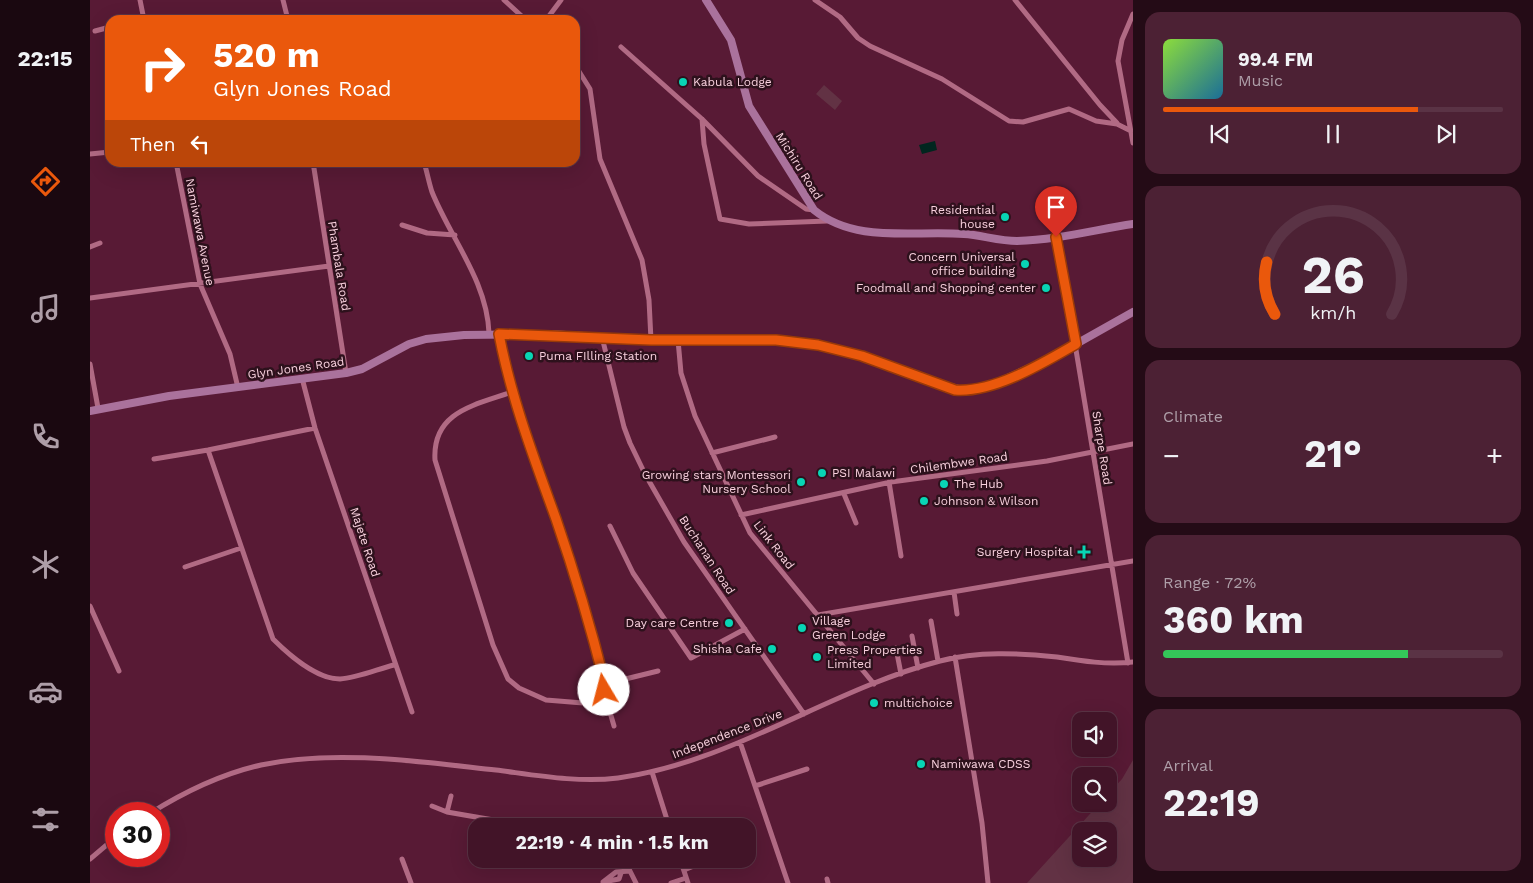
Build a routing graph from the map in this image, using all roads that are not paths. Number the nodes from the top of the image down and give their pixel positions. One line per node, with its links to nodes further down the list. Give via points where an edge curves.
1 (140, 0): 9 (street)
2 (283, 0): 10 (street)
3 (504, 0): 11 (street)
4 (561, 0): 12 (street)
5 (706, 0): 26 (street, Michiru Road, via 731,40 749,106)
6 (815, 0): 18 (street, via 840,17 858,38 870,46 942,80 1009,121 1023,122 1068,109 1096,121)
7 (1015, 0): 18 (street)
8 (1133, 14): 19 (street, via 1122,40 1118,61)
9 (142, 15)
10 (287, 15)
11 (520, 15)
12 (550, 15)
13 (105, 28): 14 (street)
14 (96, 31)
15 (621, 47): 17 (street)
16 (580, 71): 41 (street, via 590,89 600,159 642,260)
17 (702, 118): 26 (street, via 758,176 806,209); 27 (street, via 706,158 720,219 749,224)
18 (1117, 124): 19 (street)
19 (1131, 131): 20 (street)
20 (1133, 143)
21 (105, 152): 22 (street)
22 (90, 154)
23 (177, 167): 35 (street, Namiwawa Avenue)
24 (313, 167): 34 (street, Phambala Road)
25 (425, 167): 30 (street, via 432,192)
26 (814, 210): 27 (street, Michiru Road)
27 (826, 220): 31 (street, Michiru Road, via 867,233 964,234 1017,241)
28 (1133, 224): 31 (street, Michiru Road)
29 (402, 225): 30 (street)
30 (455, 235): 38 (street, via 485,302)
31 (1056, 237): 43 (street, Sharpe Road)
32 (100, 244): 33 (street)
33 (90, 247)
34 (329, 266): 35 (street); 45 (street, Phambala Road)
35 (200, 284): 36 (street); 47 (street, Namiwawa Avenue, via 230,354)
36 (90, 298)
37 (1133, 312): 43 (street, Glyn Jones Road)
38 (489, 333): 39 (street, Glyn Jones Road); 45 (street, Glyn Jones Road, via 426,339 409,344 362,369)
39 (499, 334): 40 (street, Glyn Jones Road); 48 (street)
40 (602, 337): 41 (street, Glyn Jones Road); 73 (street, Buchanan Road, via 630,443 684,542)
41 (651, 340): 42 (street, Glyn Jones Road)
42 (678, 340): 43 (street, Glyn Jones Road, via 776,340 818,345 862,356 937,384 963,390 992,385); 56 (street, Link Road, via 686,392)
43 (1076, 344): 55 (street, Sharpe Road)
44 (90, 364): 49 (street)
45 (346, 373): 46 (street, Glyn Jones Road)
46 (302, 378): 47 (street, Glyn Jones Road); 51 (street, Majete Road)
47 (238, 388): 49 (street, Glyn Jones Road)
48 (512, 392): 84 (street, via 583,598); 86 (street, via 455,413 446,421 438,438 434,448 435,460 500,666 508,678 518,688 546,700 583,702)
49 (98, 408): 50 (street, Glyn Jones Road)
50 (90, 411)
51 (315, 428): 54 (street); 79 (street, Majete Road)
52 (775, 437): 56 (street)
53 (1133, 444): 55 (street, Chilembwe Road)
54 (208, 450): 57 (street); 63 (street)
55 (1092, 452): 58 (street, Chilembwe Road); 66 (street, Sharpe Road)
56 (712, 453): 60 (street, Link Road)
57 (154, 458)
58 (889, 482): 59 (street, Chilembwe Road); 64 (street)
59 (844, 494): 60 (street, Chilembwe Road); 61 (street)
60 (741, 515): 71 (street, Link Road, via 763,551)
61 (856, 522)
62 (610, 526): 73 (street, via 633,573 691,658)
63 (241, 548): 67 (street); 79 (street, via 267,625 273,639 283,649 326,677 341,679)
64 (900, 556)
65 (1133, 561): 66 (street)
66 (1110, 564): 68 (street); 78 (street, Sharpe Road)
67 (185, 567)
68 (954, 592): 70 (street); 71 (street)
69 (90, 606): 82 (street)
70 (957, 614)
71 (818, 616): 85 (street, Link Road)
72 (931, 621): 77 (street)
73 (744, 629): 88 (street, Buchanan Road)
74 (912, 636): 80 (street)
75 (896, 648): 83 (street)
76 (955, 657): 77 (street, Independence Drive); 78 (street, Independence Drive, via 1003,653); 113 (street, via 982,823)
77 (938, 661): 80 (street, Independence Drive)
78 (1130, 663)
79 (394, 665): 87 (street, Majete Road)
80 (918, 668): 83 (street, Independence Drive)
81 (658, 671): 84 (street)
82 (119, 672)
83 (902, 674): 85 (street, Independence Drive)
84 (605, 684): 86 (street)
85 (874, 684): 88 (street, Independence Drive)
86 (605, 695): 89 (street)
87 (412, 712)
88 (804, 714): 90 (street, Independence Drive)
89 (614, 726)
90 (740, 742): 92 (street, Independence Drive); 93 (street)
91 (807, 769): 93 (street)
92 (652, 772): 95 (street, Independence Drive, via 615,778 581,778 375,760 300,759 231,774); 99 (street)
93 (755, 786): 112 (street)
94 (451, 796): 97 (street)
95 (169, 802)
96 (432, 806): 97 (street)
97 (447, 812): 98 (street)
98 (482, 818)
99 (666, 818)
100 (105, 846): 101 (street)
101 (90, 859)
102 (402, 859): 109 (street)
103 (627, 868): 106 (street)
104 (689, 868): 105 (street)
105 (684, 870): 108 (street)
106 (630, 871): 107 (street); 110 (street)
107 (621, 873)
108 (687, 880): 111 (street)
109 (411, 883)
110 (636, 883)
111 (671, 883)
112 (788, 883)
113 (988, 883)

